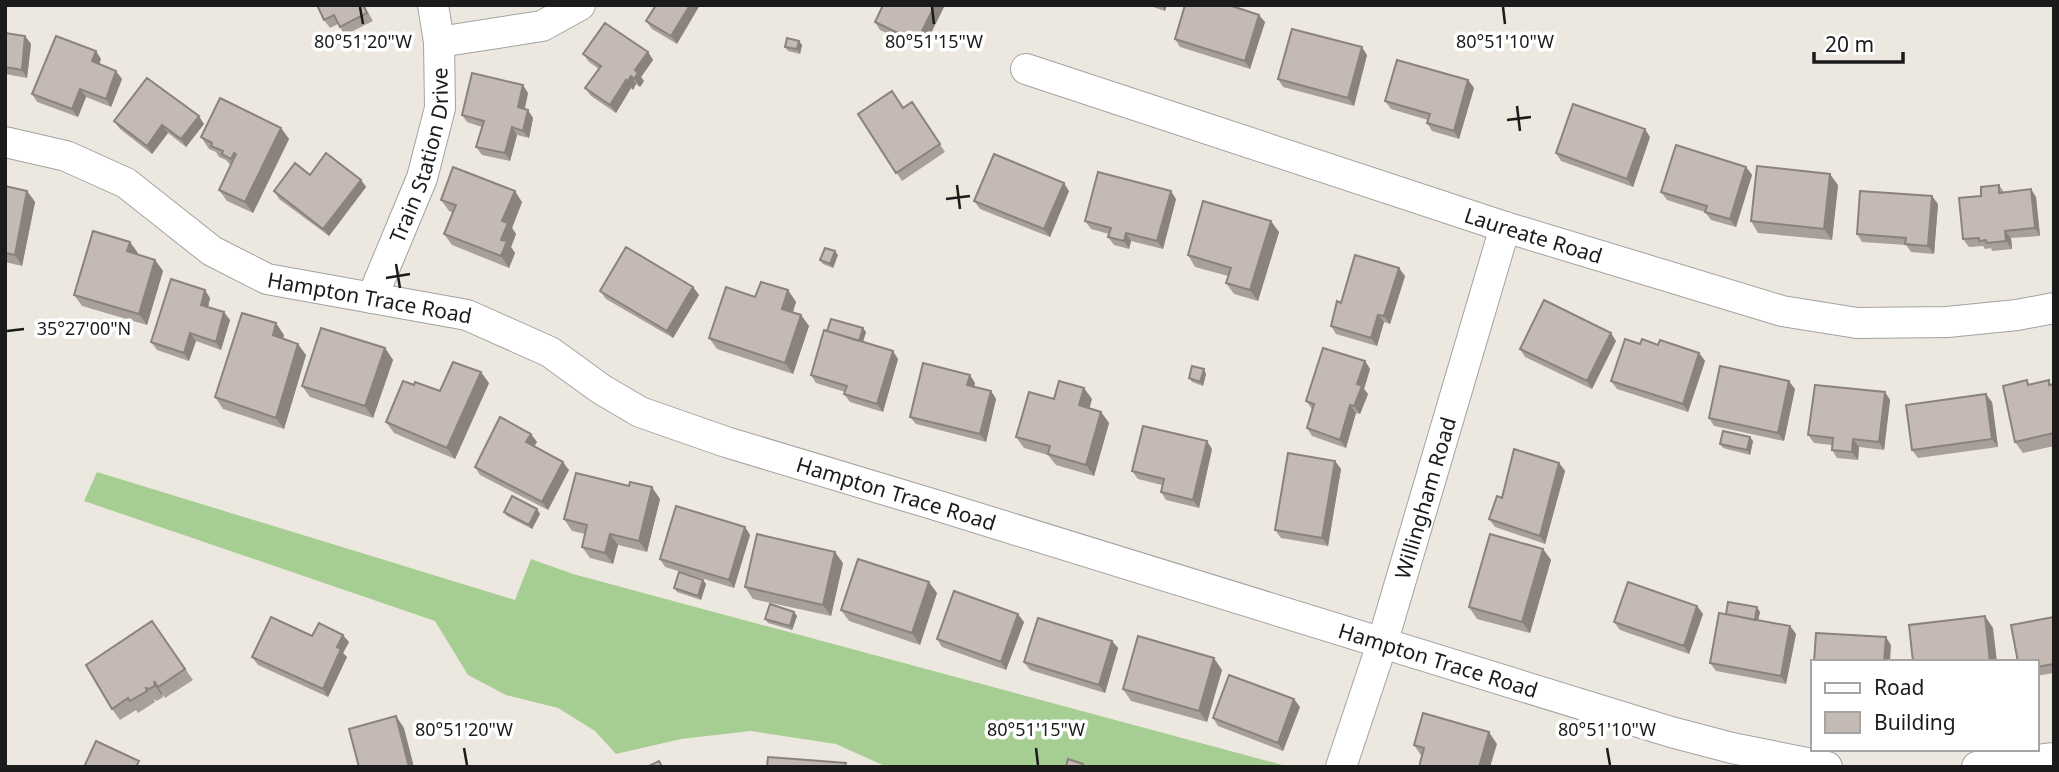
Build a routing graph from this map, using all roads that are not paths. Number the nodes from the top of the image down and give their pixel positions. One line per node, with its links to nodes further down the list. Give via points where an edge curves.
1 (433, 5): 3 (street, Train Station Drive)
2 (580, 5): 3 (street, via 542,26)
3 (439, 42): 7 (street, Train Station Drive, via 440,108 422,178)
4 (1026, 69): 6 (street, Laureate Road)
5 (5, 142): 7 (street, Hampton Trace Road, via 66,156 126,183 212,251 267,279)
6 (1506, 227): 8 (street, Laureate Road, via 1782,311 1857,323 1947,322); 9 (street, Willingham Road)
7 (372, 298): 9 (street, Hampton Trace Road, via 467,315 550,352 640,412 714,438)
8 (2054, 308)
9 (1382, 644): 11 (street, Willingham Road); 12 (street, Hampton Trace Road, via 1671,732)
10 (2054, 758): 13 (street)
11 (1341, 767)
12 (1828, 767)
13 (1977, 767)

